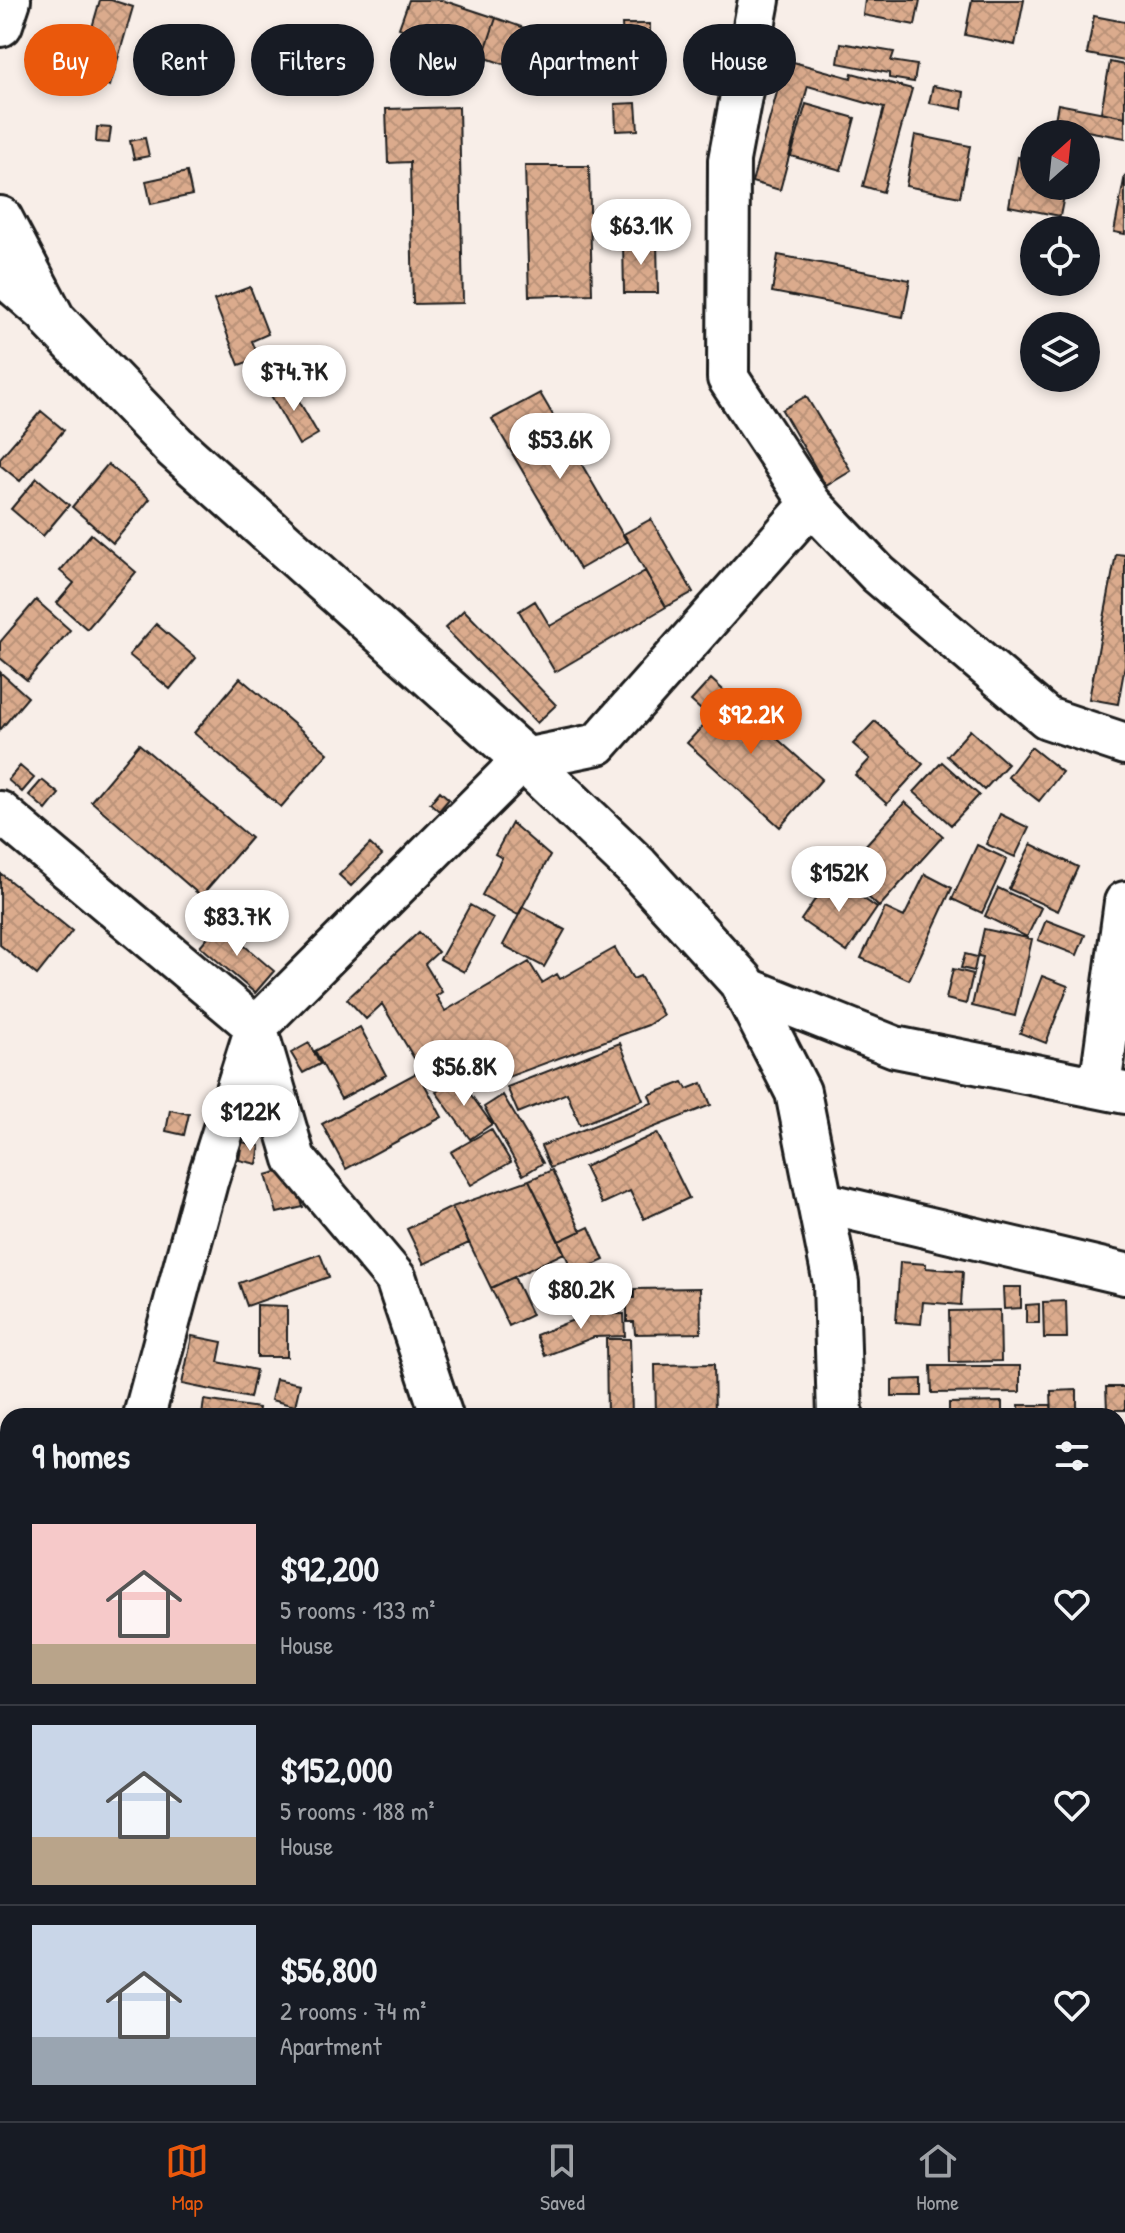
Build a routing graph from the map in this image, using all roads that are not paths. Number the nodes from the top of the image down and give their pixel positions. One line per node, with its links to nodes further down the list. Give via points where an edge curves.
1 (8, 0): 3 (street)
2 (759, 0): 7 (street, via 729,160 728,378)
3 (0, 24)
4 (0, 219): 6 (street)
5 (0, 273): 6 (street)
6 (53, 320): 9 (street, via 175,447)
7 (811, 504): 8 (street, via 878,574 1047,718); 9 (street, via 598,744)
8 (1125, 744)
9 (524, 759): 12 (street, via 637,867); 13 (street)
10 (0, 812): 13 (street)
11 (1125, 902): 14 (street)
12 (744, 987): 14 (street, via 895,1047); 15 (street, via 798,1092)
13 (256, 1027): 17 (street, via 207,1182); 18 (street, via 295,1159 396,1279)
14 (1112, 1090)
15 (820, 1202): 16 (street); 19 (street, via 836,1283)
16 (1125, 1274)
17 (146, 1408)
18 (439, 1408)
19 (840, 1408)

